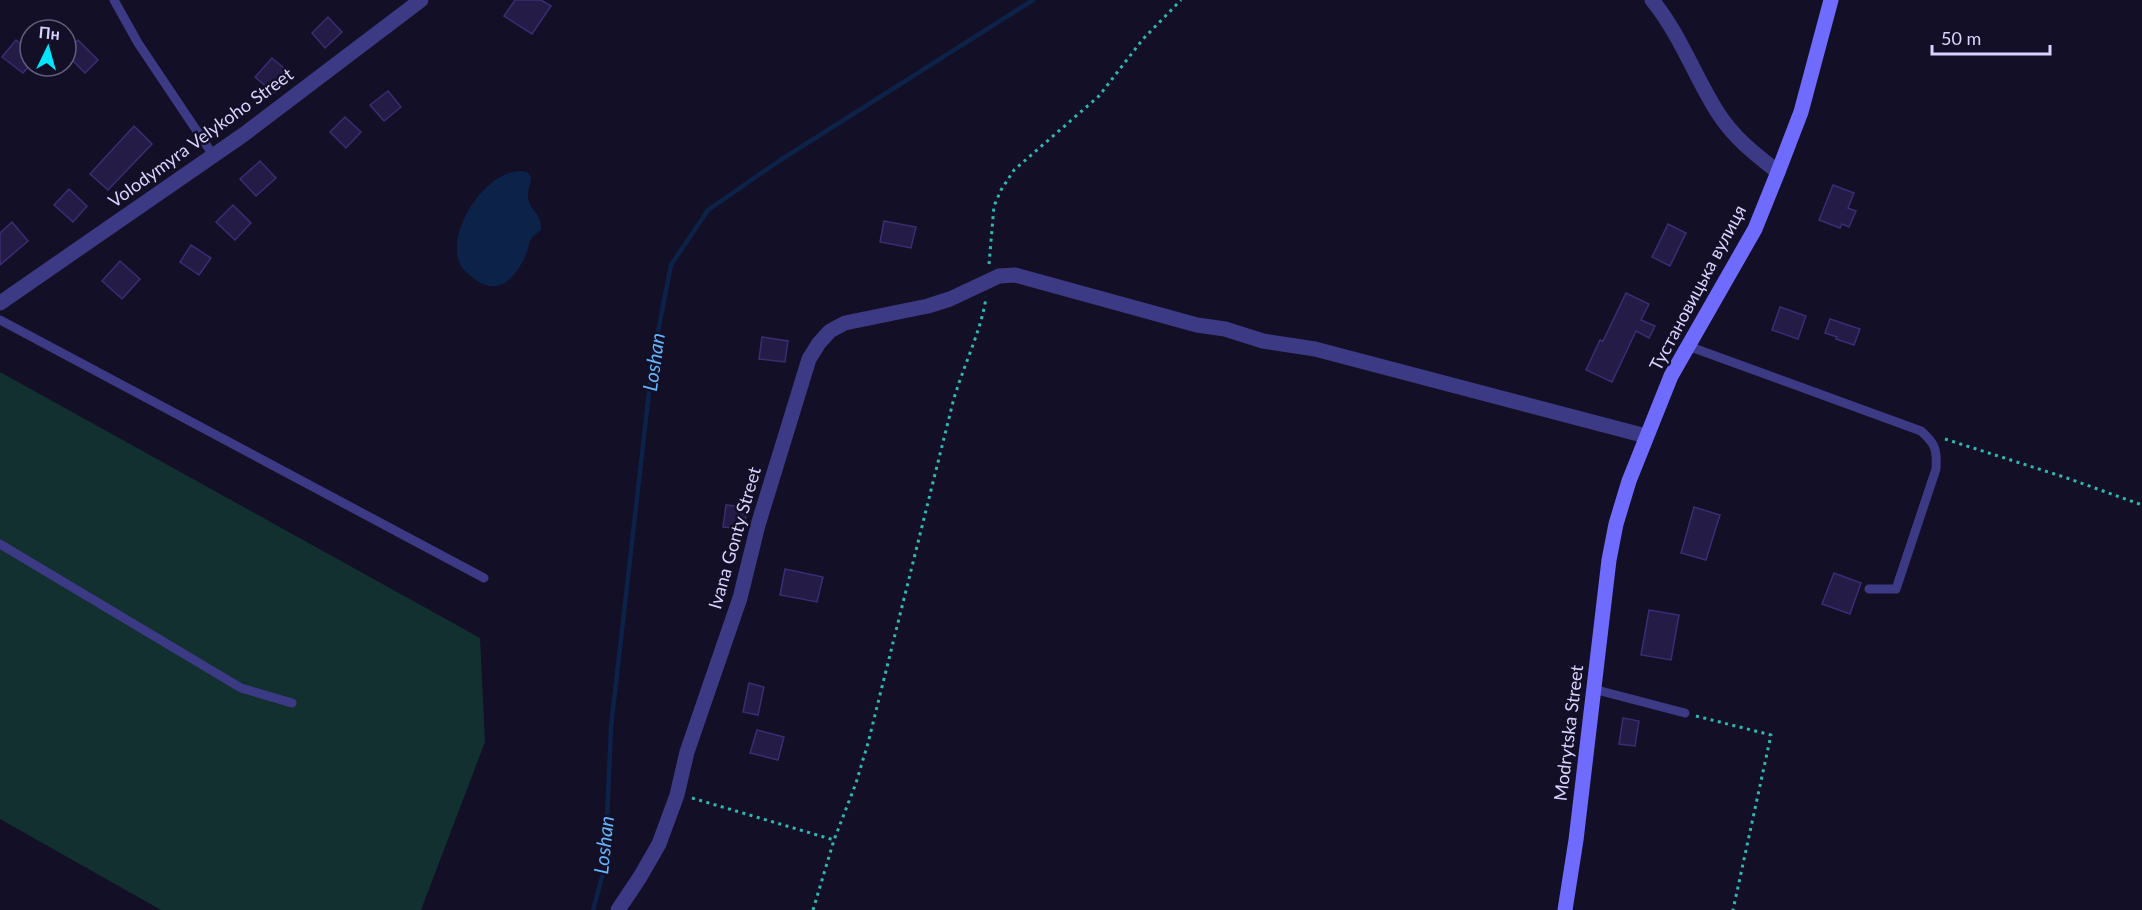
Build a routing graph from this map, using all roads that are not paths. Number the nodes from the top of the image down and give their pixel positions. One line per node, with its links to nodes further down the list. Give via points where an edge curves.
1 (114, 0): 5 (lane)
2 (420, 0): 5 (street, Volodymyra Velykoho Street)
3 (1652, 0): 6 (street, via 1665,15 1718,114 1744,146)
4 (1831, 0): 6 (street, Тустановицька вулиця, via 1801,112)
5 (213, 155): 7 (street, Volodymyra Velykoho Street)
6 (1778, 172): 9 (street, Тустановицька вулиця, via 1755,229)
7 (0, 303)
8 (0, 321): 13 (lane)
9 (1688, 346): 10 (street, Тустановицька вулиця); 14 (lane, via 1921,431 1931,440 1937,451 1936,469 1896,589)
10 (1646, 436): 12 (street, Тустановицька вулиця, via 1623,502); 18 (street, Ivana Gonty Street, via 1315,349 1197,326 1015,275 999,276 928,306 845,323 830,331 809,359 740,598 687,752 677,795 659,844)
11 (0, 544): 16 (lane, via 241,688)
12 (1609, 560): 15 (street, Modrytska Street)
13 (484, 578)
14 (1869, 589)
15 (1593, 689): 17 (lane); 19 (street, Modrytska Street)
16 (292, 703)
17 (1685, 713)
18 (618, 910)
19 (1565, 910)

